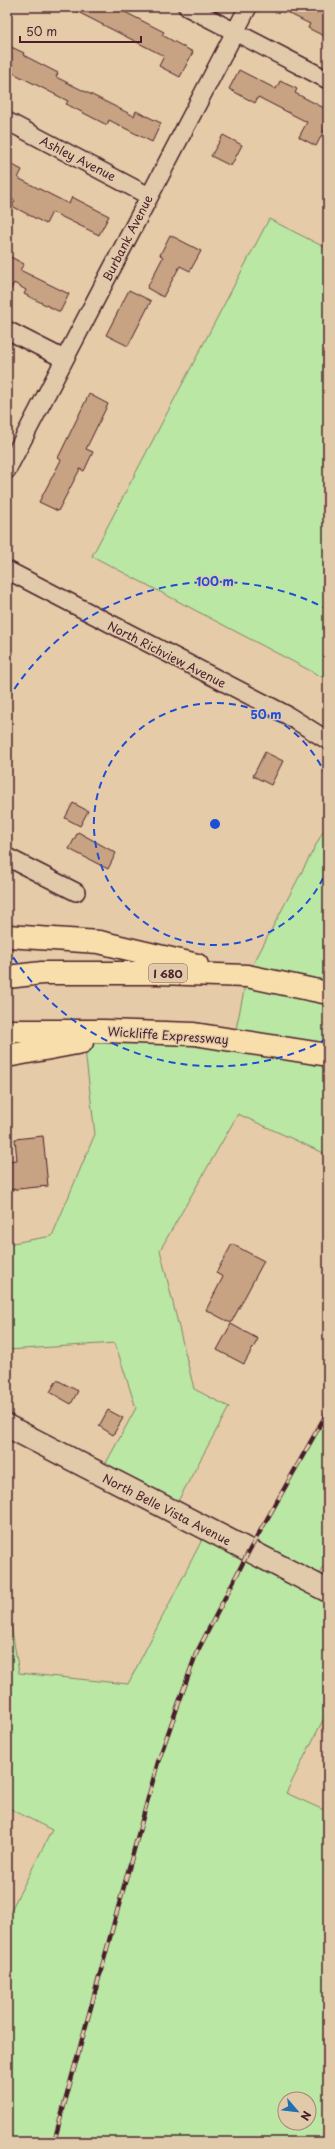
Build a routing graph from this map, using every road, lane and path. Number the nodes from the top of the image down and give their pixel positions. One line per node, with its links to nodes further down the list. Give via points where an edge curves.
1 (187, 7): 3 (street)
2 (248, 7): 3 (street, Burbank Avenue)
3 (235, 32): 4 (street); 6 (street, Burbank Avenue)
4 (328, 80)
5 (7, 122): 6 (street, Ashley Avenue)
6 (149, 196): 8 (street, Burbank Avenue)
7 (7, 330): 8 (street)
8 (64, 360): 9 (street, Burbank Avenue)
9 (7, 470)
10 (7, 570): 11 (street, North Richview Avenue, via 273,708)
11 (327, 740)
12 (7, 857): 13 (street)
13 (76, 892)
14 (7, 936): 15 (highway, via 99,942)
15 (247, 976): 16 (highway, I 680, via 50,973); 17 (highway, I 680)
16 (7, 977)
17 (328, 993)
18 (7, 1031): 19 (highway, Wickliffe Expressway)
19 (138, 1032): 20 (highway, Wickliffe Expressway, via 194,1034); 21 (highway)
20 (328, 1055)
21 (7, 1056)
22 (7, 1426): 23 (street, North Belle Vista Avenue)
23 (328, 1591)

